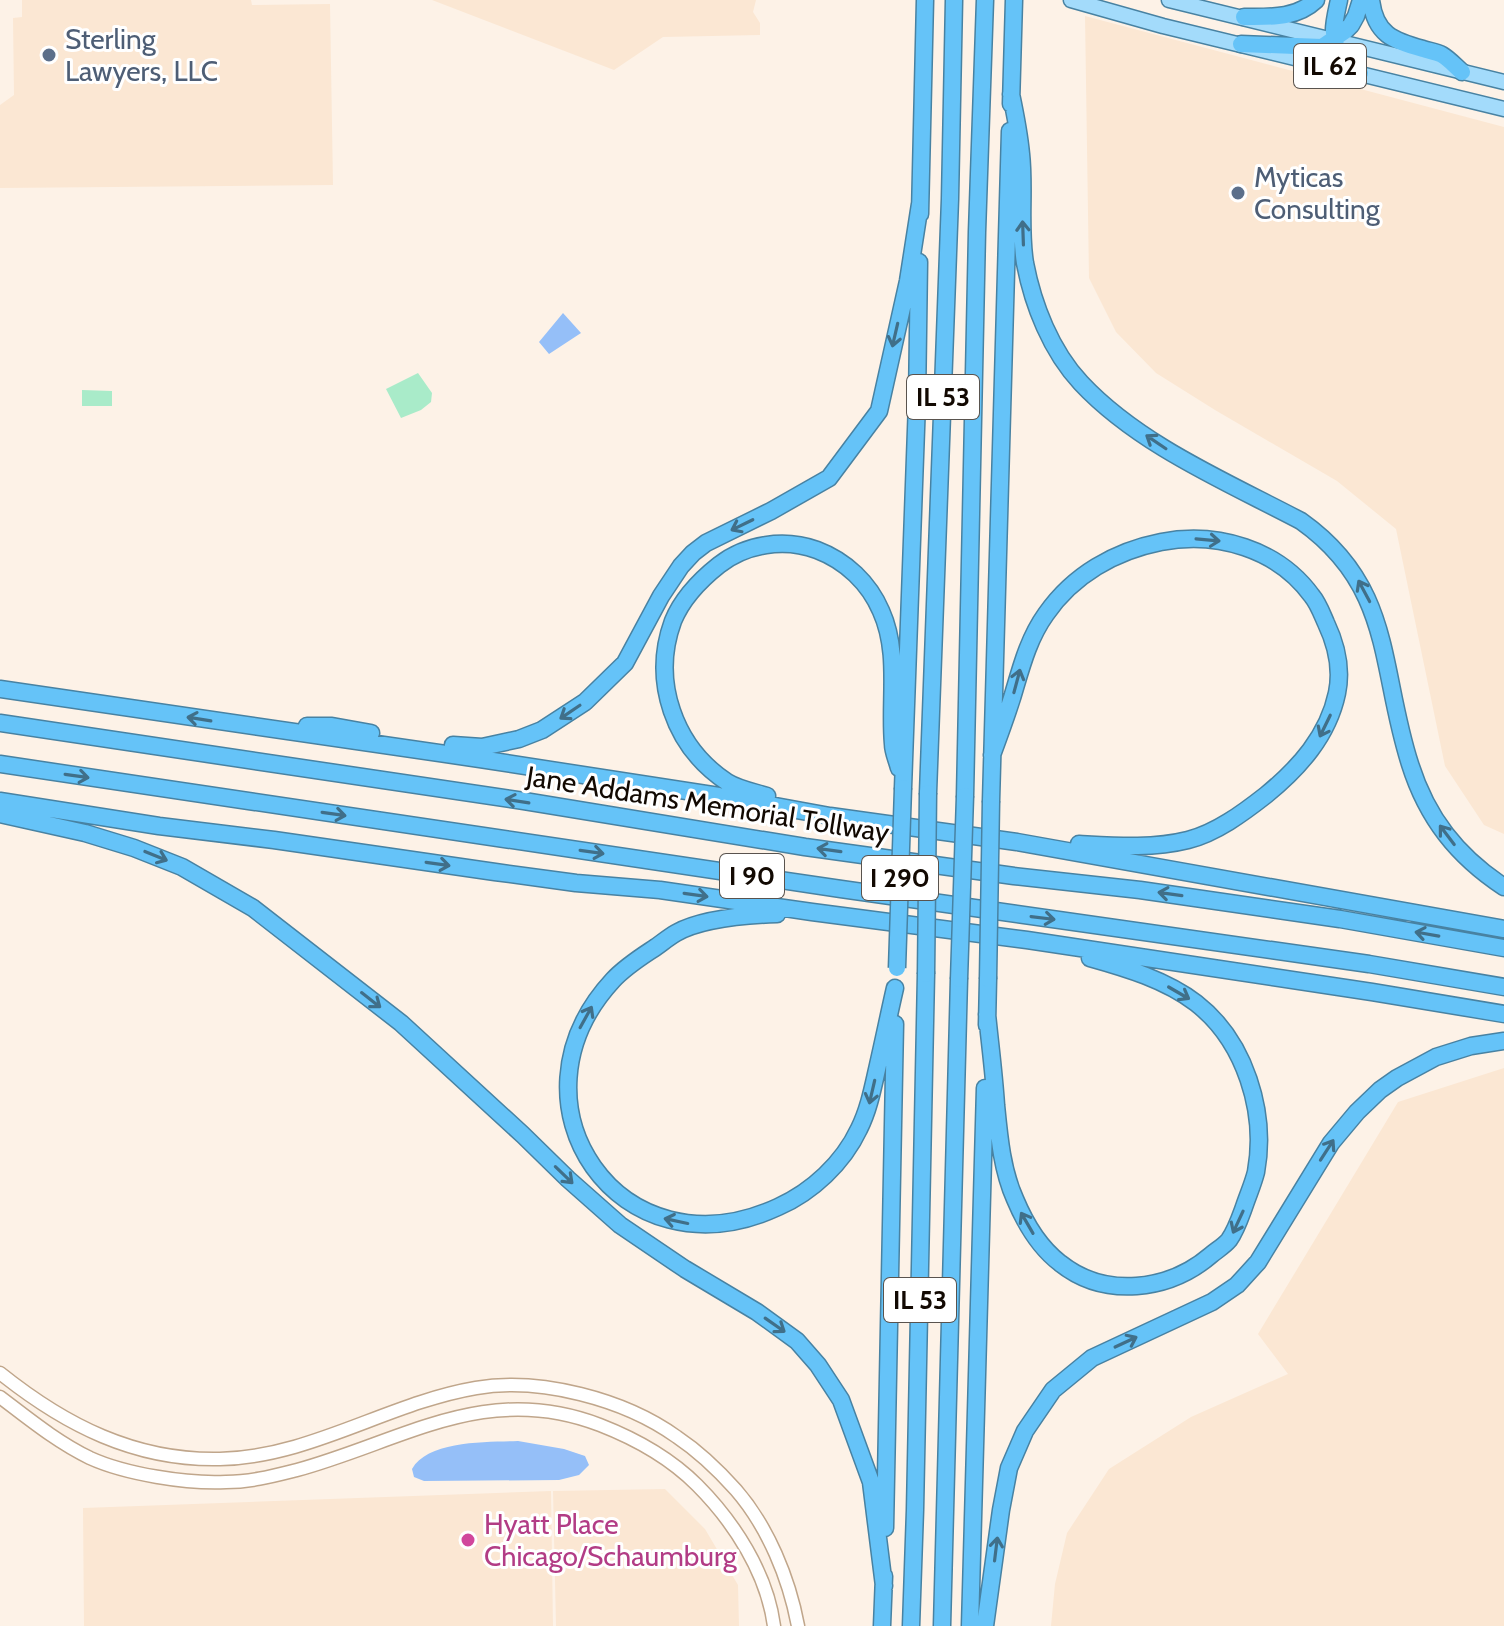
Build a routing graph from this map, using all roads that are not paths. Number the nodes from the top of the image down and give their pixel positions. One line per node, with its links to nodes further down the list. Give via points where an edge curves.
1 (925, 0): 19 (highway, IL 53)
2 (954, 0): 46 (highway, IL 53, bridge, via 928,793)
3 (1071, 0): 13 (main road, IL 62)
4 (1169, 0): 11 (main road, IL 62)
5 (1316, 0): 11 (highway, via 1293,14)
6 (1339, 0): 12 (highway)
7 (1361, 0): 12 (highway, via 1351,25)
8 (1371, 0): 14 (highway, via 1383,32 1441,54)
9 (984, 3): 47 (highway, IL 53, bridge)
10 (1014, 7): 17 (highway, IL 53)
11 (1244, 17): 12 (main road, IL 62)
12 (1335, 39): 13 (highway, via 1322,47); 14 (main road, IL 62); 15 (highway, via 1341,57)
13 (1241, 44): 15 (main road, IL 62)
14 (1462, 72): 16 (main road, IL 62)
15 (1360, 73): 18 (main road, IL 62)
16 (1504, 82)
17 (1011, 94): 23 (highway, IL 53); 30 (highway, one-way to 17, via 1468,860 1425,801 1406,750 1377,621 1342,558 1301,521 1171,452 1120,418 1067,365 1035,302 1026,265 1022,155)
18 (1504, 109)
19 (920, 204): 22 (highway, one-way to 22, via 879,411 829,478 693,553 661,596 625,663 585,702 542,730 482,747 332,726); 25 (highway, IL 53)
20 (0, 689): 22 (highway, one-way to 20)
21 (0, 723): 34 (highway, Jane Addams Memorial Tollway / I 90, one-way to 21, via 1340,919 820,849)
22 (235, 725): 28 (highway)
23 (992, 755): 29 (highway, one-way to 29, via 1040,622 1091,569 1130,549 1185,539 1257,551 1301,582 1333,639 1337,691 1321,735 1291,773 1243,813 1205,834 1165,844); 37 (highway, bridge)
24 (0, 764): 35 (highway, I 90, one-way to 35)
25 (903, 784): 28 (highway, via 893,747 889,637 864,582 813,549 781,544 738,553 703,578 674,620 665,673 672,715 690,748 728,783); 36 (highway, I 290, bridge)
26 (0, 801): 31 (highway, one-way to 31)
27 (0, 814): 42 (highway, one-way to 42, via 134,848 182,867 253,908 401,1023 620,1225 797,1341 841,1400 871,1482)
28 (830, 816): 29 (highway)
29 (1017, 842): 32 (highway)
30 (1504, 887)
31 (812, 912): 33 (highway); 36 (highway, one-way to 31, via 868,1108 858,1132 816,1185 759,1216 708,1225 665,1220 609,1188 582,1149 569,1099 573,1046 602,992 637,958 678,932 740,916)
32 (1504, 929)
33 (1027, 940): 37 (highway, one-way to 37, via 1158,981 1196,1003 1224,1033 1247,1075 1258,1123 1252,1187 1228,1240 1194,1269 1155,1285 1099,1282 1053,1257 1013,1195 1001,1150); 38 (highway)
34 (1504, 948)
35 (1504, 987)
36 (895, 988): 42 (highway, I 290)
37 (987, 1014): 48 (highway)
38 (1504, 1014)
39 (1504, 1041): 49 (highway, one-way to 39, via 1009,1468 1025,1431 1053,1390 1092,1358 1237,1285 1258,1262 1331,1143 1380,1090 1436,1057)
40 (0, 1373): 44 (street, via 49,1408 127,1447 218,1459 301,1446 422,1401 479,1387 551,1388 592,1398 635,1413 678,1437 737,1491 769,1540)
41 (0, 1397): 43 (street, via 62,1443 103,1463 222,1483 263,1479 322,1463 481,1411 558,1412 593,1422 680,1468 718,1506 762,1583)
42 (884, 1586): 45 (highway, I 290)
43 (774, 1626)
44 (798, 1626)
45 (882, 1626)
46 (911, 1626)
47 (942, 1626)
48 (970, 1626)
49 (985, 1626)

